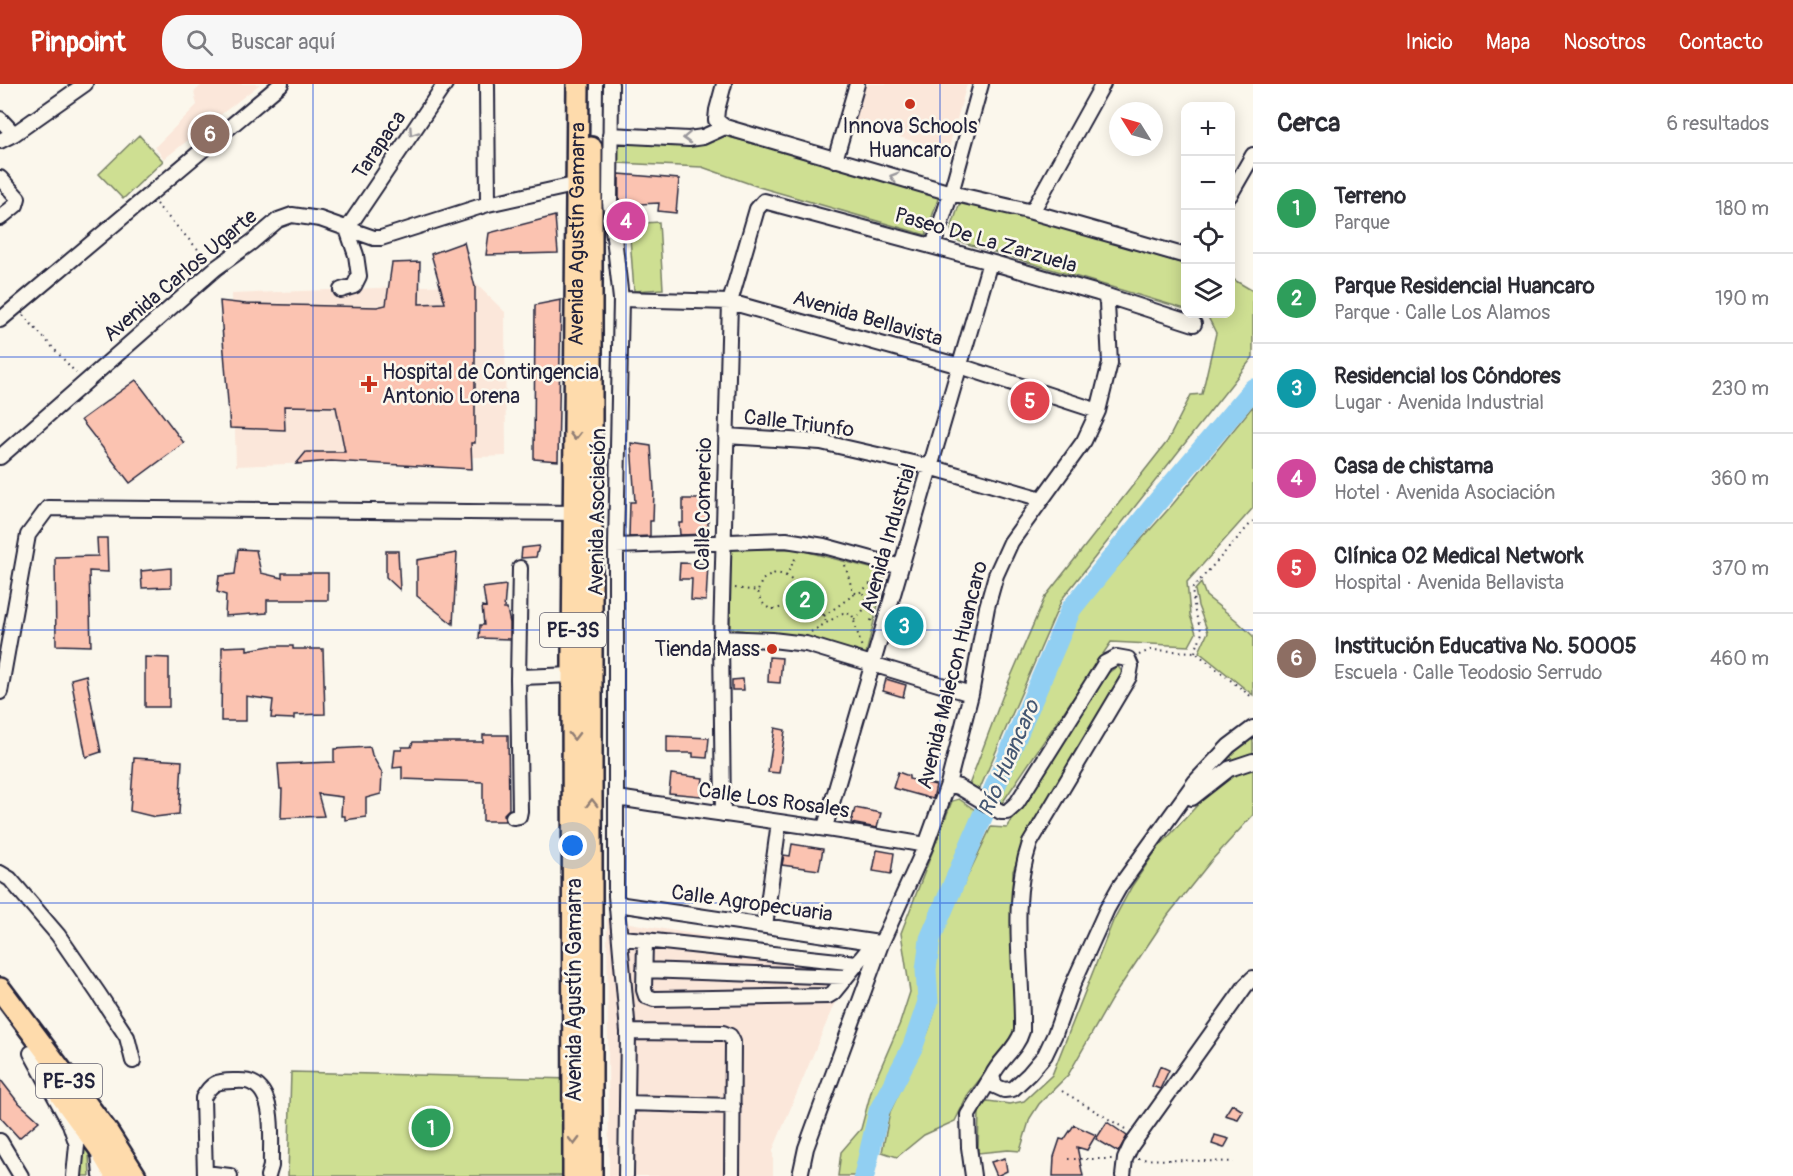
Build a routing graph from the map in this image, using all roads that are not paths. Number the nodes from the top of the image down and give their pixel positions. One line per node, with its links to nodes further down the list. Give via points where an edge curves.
1 (85, 84): 14 (street)
2 (281, 84): 35 (street)
3 (445, 84): 27 (street, Tarapaca, one-way to 27)
4 (487, 84): 24 (street)
5 (578, 84): 20 (highway, Avenida Agustín Gamarra / PE-3S)
6 (592, 84): 20 (highway, Avenida Agustín Gamarra / PE-3S)
7 (611, 84): 15 (street, Avenida Asociación)
8 (724, 84): 13 (street, via 716,120)
9 (857, 84): 18 (street)
10 (981, 84): 22 (street)
11 (1103, 84): 25 (street)
12 (0, 119): 14 (street)
13 (724, 127): 15 (street, one-way to 15, via 689,139); 18 (street, Paseo De La Zarzuela)
14 (15, 134): 16 (street)
15 (610, 135): 33 (street, Avenida Asociación, via 610,202)
16 (0, 141)
17 (1253, 155): 21 (street)
18 (835, 160): 22 (street, Paseo De La Zarzuela, one-way to 18)
19 (0, 178): 26 (street, via 18,198)
20 (584, 183): 24 (street, Avenida Carlos Ugarte); 43 (highway, Avenida Agustín Gamarra / PE-3S, via 577,296)
21 (1235, 186)
22 (951, 193): 25 (street, Paseo De La Zarzuela); 28 (street)
23 (764, 201): 28 (street, Paseo De La Zarzuela); 34 (street, Calle Comercio, via 757,209)
24 (488, 204): 27 (street, Avenida Carlos Ugarte, via 381,238)
25 (1032, 212): 29 (street, Paseo De La Zarzuela)
26 (0, 218)
27 (347, 229): 31 (street, via 359,276 354,286); 40 (street, Avenida Carlos Ugarte, via 320,219 292,215 278,220 216,268)
28 (933, 246): 30 (street, Paseo De La Zarzuela)
29 (1181, 255)
30 (990, 262): 32 (street, Paseo De La Zarzuela); 37 (street, Avenida Industrial)
31 (341, 290)
32 (1105, 296): 36 (street, Paseo De La Zarzuela); 38 (street, Avenida Malecon Huancaro, via 1110,363)
33 (621, 299): 34 (street, Avenida Bellavista); 45 (street, Avenida Asociación)
34 (730, 302): 37 (street, Avenida Bellavista); 39 (street, Calle Comercio)
35 (0, 320)
36 (1194, 324)
37 (960, 366): 38 (street, Avenida Bellavista); 41 (street, Avenida Industrial)
38 (1098, 411): 42 (street, Avenida Malecon Huancaro, via 1084,441)
39 (726, 436): 41 (street, Calle Triunfo, via 820,442); 44 (street, Calle Comercio)
40 (0, 457)
41 (930, 467): 42 (street, Calle Triunfo); 46 (street, Avenida Industrial)
42 (1042, 499): 53 (street, Avenida Malecon Huancaro, via 1011,542 996,575)
43 (583, 513): 50 (highway, Avenida Agustín Gamarra / PE-3S); 52 (street, via 48,508 28,535); 54 (highway, Avenida Agustín Gamarra / PE-3S)
44 (723, 542): 45 (street); 46 (street, via 786,540); 48 (street, Calle Comercio)
45 (616, 546): 58 (street, Avenida Asociación)
46 (901, 567): 49 (street, Avenida Industrial)
47 (520, 568): 51 (street)
48 (722, 638): 49 (street, via 806,644); 59 (street, Calle Comercio)
49 (873, 663): 53 (street); 63 (street, Avenida Industrial)
50 (573, 675): 51 (street); 54 (highway, Avenida Agustín Gamarra / PE-3S)
51 (518, 679): 60 (street, via 520,812)
52 (0, 692)
53 (971, 694): 57 (street, Avenida Malecon Huancaro)
54 (583, 697): 93 (highway, Avenida Agustín Gamarra / PE-3S, one-way to 93); 94 (highway, Avenida Agustín Gamarra / PE-3S, one-way to 54)
55 (1253, 728): 62 (street, via 1229,746 1195,782)
56 (1253, 761): 62 (street, via 1236,765 1212,781)
57 (953, 785): 64 (street, Avenida Malecon Huancaro); 80 (street, via 1007,812 1017,803 1105,663 1117,657 1128,659 1129,676 1030,843 1022,866 1018,914 1022,1031 1019,1041)
58 (617, 798): 59 (street, Calle Los Rosales); 66 (street, Avenida Asociación)
59 (723, 814): 61 (street, Calle Los Rosales)
60 (513, 817)
61 (779, 822): 63 (street, Calle Los Rosales); 67 (street)
62 (1166, 825): 80 (street, via 1107,909 1045,1055 1013,1089 995,1086)
63 (825, 827): 64 (street, Calle Los Rosales)
64 (926, 845): 70 (street, Avenida Malecon Huancaro)
65 (0, 873): 79 (street, via 10,879 58,935 127,1037)
66 (618, 902): 67 (street, Calle Agropecuaria); 68 (street, Avenida Asociación)
67 (765, 926): 70 (street, Calle Agropecuaria)
68 (621, 938): 69 (street); 77 (street, Avenida Asociación)
69 (645, 940): 71 (street); 72 (street)
70 (876, 943): 71 (street); 97 (street, Avenida Malecon Huancaro)
71 (856, 963): 73 (street)
72 (644, 970): 73 (street); 73 (street, via 646,996 654,999 828,996)
73 (845, 977)
74 (1250, 984): 99 (street, via 1138,1137 1125,1159)
75 (0, 989): 83 (highway, PE-3S)
76 (0, 1013): 78 (highway, PE-3S)
77 (628, 1032): 81 (street, Avenida Asociación); 82 (street, via 730,1036)
78 (31, 1053): 83 (highway, PE-3S); 87 (street, via 70,1124 77,1145)
79 (133, 1061)
80 (992, 1076): 98 (street, via 968,1115)
81 (627, 1103): 82 (street); 95 (street, Avenida Asociación)
82 (733, 1106): 96 (street)
83 (103, 1139): 88 (street); 89 (highway, PE-3S); 90 (highway, PE-3S)
84 (0, 1142): 86 (street)
85 (205, 1175): 91 (street); 92 (street, via 203,1098 208,1088 220,1081 250,1082 261,1089 269,1104)
86 (21, 1176)
87 (74, 1176)
88 (101, 1176)
89 (116, 1176)
90 (135, 1176)
91 (230, 1176)
92 (268, 1176)
93 (574, 1176)
94 (591, 1176)
95 (626, 1176)
96 (732, 1176)
97 (800, 1176)
98 (973, 1176)
99 (1123, 1176)

